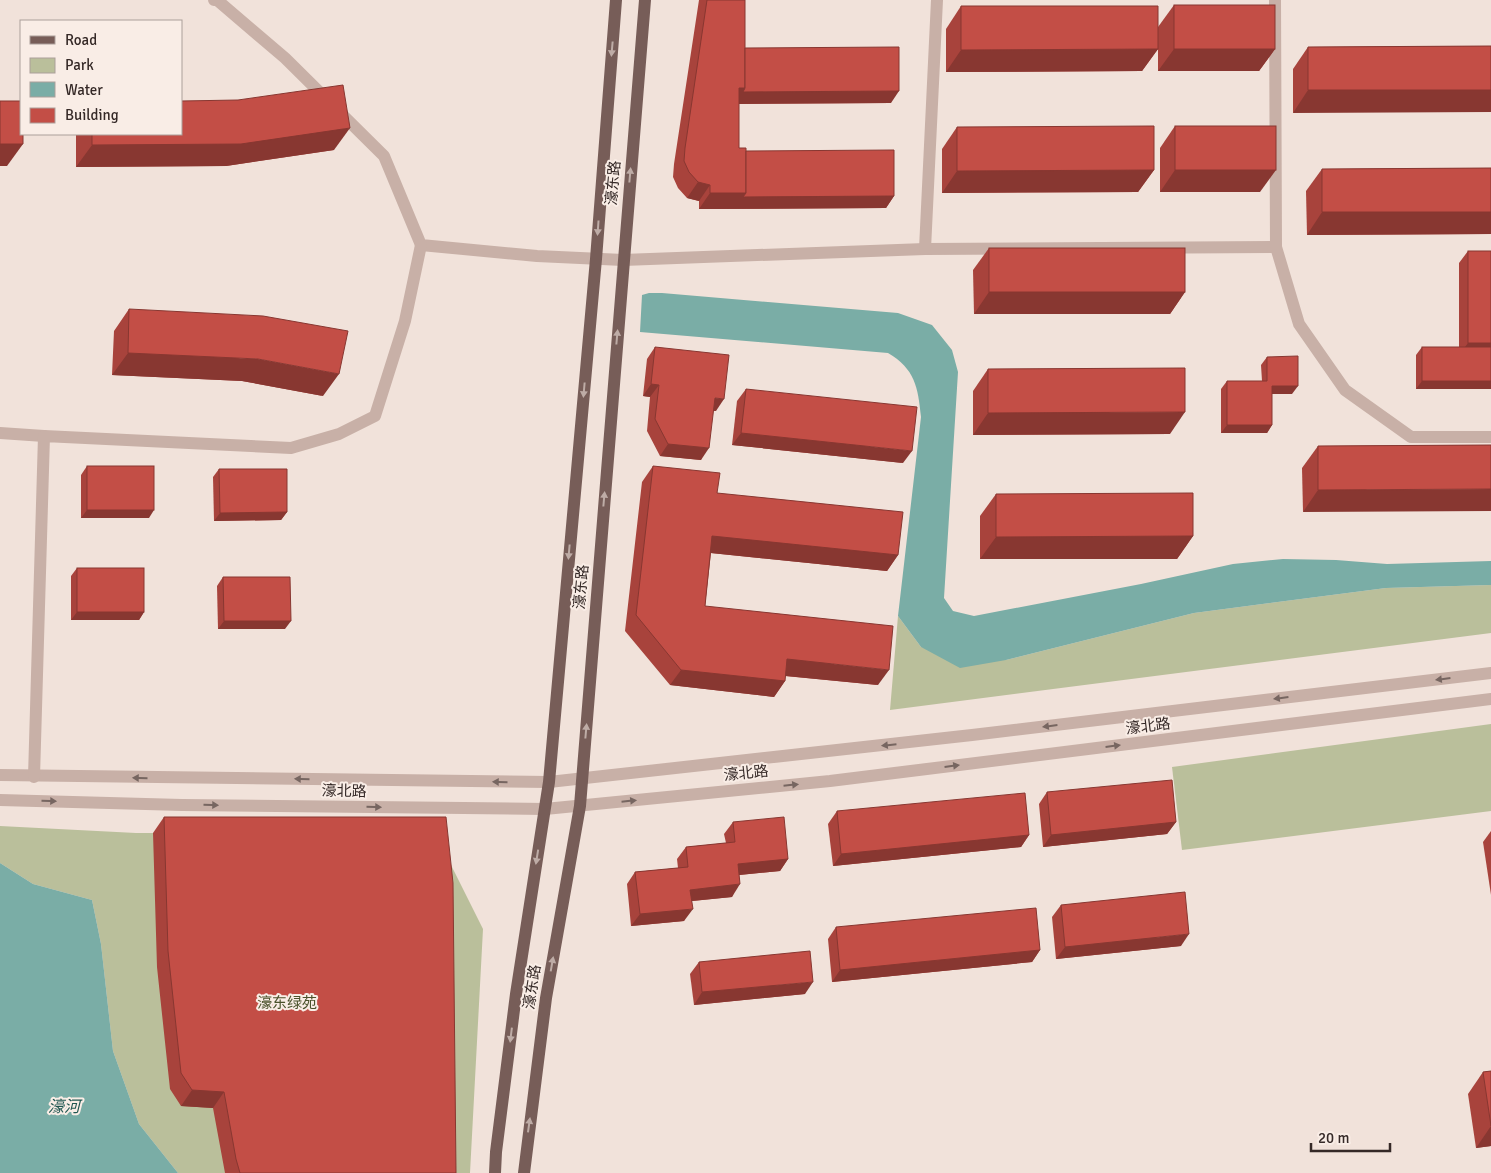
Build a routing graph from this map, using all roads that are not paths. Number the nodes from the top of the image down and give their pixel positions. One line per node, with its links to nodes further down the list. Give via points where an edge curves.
1 (214, 0): 6 (street, via 285,58 384,156)
2 (616, 0): 9 (main road, 濠东路, one-way to 9)
3 (645, 0): 10 (main road, 濠东路, one-way to 3)
4 (937, 0): 8 (street)
5 (1275, 0): 7 (street)
6 (421, 246): 9 (street); 12 (street, via 405,321 375,416 368,420 339,434 291,448)
7 (1276, 247): 8 (street); 13 (street, via 1298,324 1346,390 1411,437)
8 (924, 248): 10 (street)
9 (596, 259): 10 (street); 19 (main road, 濠东路, one-way to 19)
10 (623, 260): 18 (main road, 濠东路, one-way to 10)
11 (0, 433): 12 (street)
12 (44, 436): 17 (street)
13 (1491, 437)
14 (1491, 673): 18 (street, 濠北路, one-way to 18)
15 (1491, 698): 21 (street, 濠北路, one-way to 15, via 840,780)
16 (0, 775): 17 (street, 濠北路)
17 (34, 777): 19 (street, 濠北路, one-way to 17)
18 (582, 779): 19 (street, 濠北路); 21 (main road, 濠东路)
19 (549, 782): 22 (main road, 濠东路)
20 (0, 800): 22 (street, 濠北路, one-way to 22)
21 (580, 806): 22 (street, 濠北路); 24 (main road, 濠东路, one-way to 21, via 546,998)
22 (544, 809): 23 (main road, 濠东路, one-way to 23, via 516,994)
23 (495, 1173)
24 (524, 1173)

